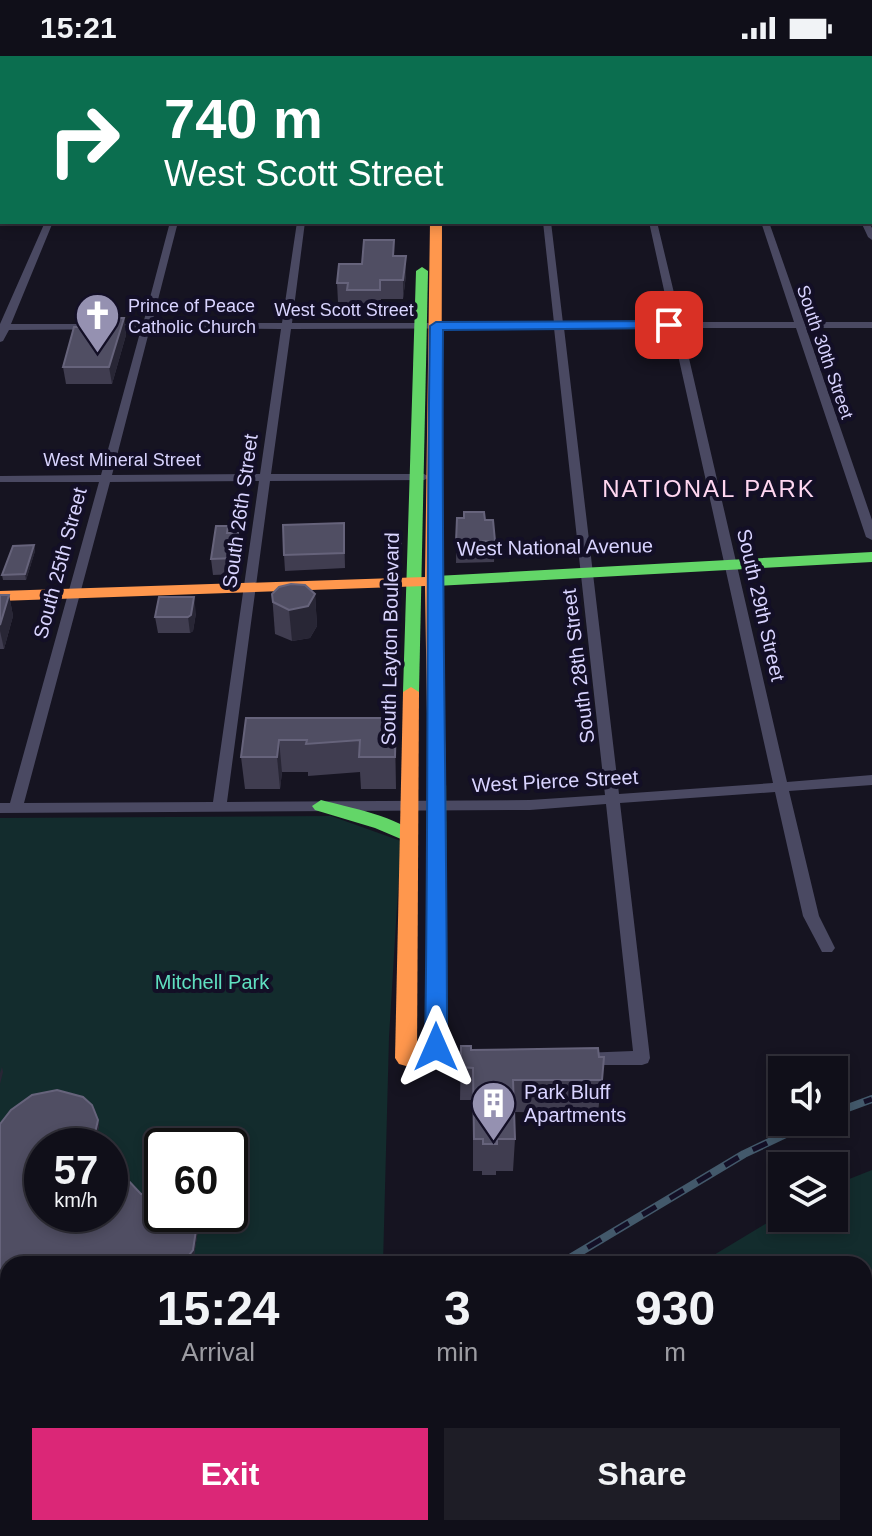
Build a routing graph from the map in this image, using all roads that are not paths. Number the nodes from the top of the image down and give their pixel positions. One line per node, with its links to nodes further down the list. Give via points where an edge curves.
1 (48, 224): 16 (street)
2 (173, 224): 12 (street, South 25th Street)
3 (301, 224): 13 (street, South 26th Street)
4 (424, 224): 14 (main road, South Layton Boulevard)
5 (436, 224): 14 (main road, South Layton Boulevard)
6 (547, 224): 15 (street, South 28th Street)
7 (653, 224): 9 (street, South 29th Street)
8 (766, 224): 10 (street, South 30th Street)
9 (678, 325): 10 (street, West Scott Street); 15 (street, West Scott Street); 24 (street, South 29th Street)
10 (799, 325): 11 (street, West Scott Street); 22 (street, South 30th Street)
11 (872, 325)
12 (146, 326): 13 (street, West Scott Street); 16 (street, West Scott Street); 20 (street, South 25th Street)
13 (287, 326): 14 (street, West Scott Street); 18 (street, South 26th Street)
14 (428, 326): 15 (street, West Scott Street); 19 (main road, South Layton Boulevard)
15 (560, 326): 25 (street, South 28th Street)
16 (3, 327): 17 (street)
17 (0, 339)
18 (265, 477): 19 (street, West Mineral Street); 20 (street, West Mineral Street); 28 (street, South 26th Street)
19 (427, 477): 26 (main road, South Layton Boulevard); 27 (main road, South Layton Boulevard)
20 (104, 478): 21 (street, West Mineral Street); 29 (street, South 25th Street)
21 (0, 479)
22 (872, 537)
23 (872, 557): 24 (main road, West National Avenue)
24 (731, 564): 25 (main road, West National Avenue, via 649,572); 34 (street, South 29th Street)
25 (587, 570): 26 (main road, West National Avenue); 35 (street, South 28th Street)
26 (434, 576): 27 (main road, West National Avenue); 32 (main road, South Layton Boulevard)
27 (413, 578): 28 (main road, West National Avenue); 31 (main road, South Layton Boulevard)
28 (249, 586): 29 (main road, West National Avenue); 39 (street, South 26th Street)
29 (74, 593): 30 (main road, West National Avenue); 38 (street, South 25th Street)
30 (0, 596)
31 (411, 647): 32 (main road, via 427,650); 37 (main road, South Layton Boulevard)
32 (435, 682): 40 (main road, South Layton Boulevard)
33 (872, 780): 34 (street, West Pierce Street)
34 (782, 786): 35 (street, West Pierce Street); 43 (street, South 29th Street, via 811,916)
35 (613, 798): 40 (street, West Pierce Street); 47 (street, South 28th Street, via 642,1058)
36 (321, 806): 37 (street, West Pierce Street); 39 (street, West Pierce Street); 42 (main road)
37 (409, 806): 40 (street, West Pierce Street); 42 (main road, South Layton Boulevard)
38 (16, 807): 39 (street, West Pierce Street); 41 (street, West Pierce Street)
39 (219, 807)
40 (438, 807): 45 (main road, South Layton Boulevard)
41 (0, 808)
42 (408, 836): 44 (main road, South Layton Boulevard)
43 (827, 948)
44 (406, 1058): 45 (street)
45 (436, 1058): 46 (street)
46 (498, 1059)
47 (578, 1059)

